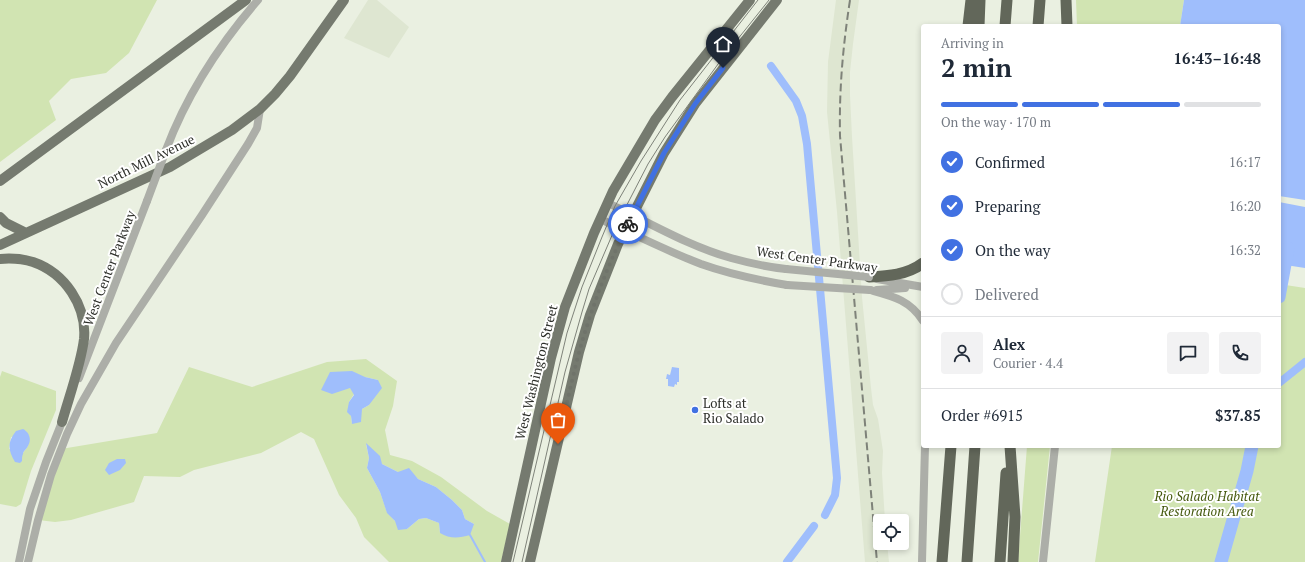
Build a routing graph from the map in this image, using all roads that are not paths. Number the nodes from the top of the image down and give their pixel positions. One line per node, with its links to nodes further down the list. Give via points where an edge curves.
1 (246, 0): 17 (main road)
2 (258, 0): 31 (street, West Center Parkway, bridge, via 222,44 183,110)
3 (344, 0): 16 (main road, North Mill Avenue, via 290,76)
4 (750, 0): 18 (main road, West Washington Street, via 655,120)
5 (777, 0): 19 (main road, via 695,104 664,153)
6 (972, 0): 11 (highway)
7 (980, 0): 12 (highway)
8 (1007, 0): 13 (highway)
9 (1040, 0): 14 (highway)
10 (1066, 0): 15 (highway)
11 (968, 24)
12 (979, 24)
13 (1005, 24)
14 (1038, 24)
15 (1068, 24)
16 (260, 109): 23 (main road, North Mill Avenue, via 232,130 170,167); 39 (street, via 258,124 248,144 116,343 81,404 52,474)
17 (0, 181)
18 (608, 203): 19 (street, West Center Parkway); 21 (main road, West Washington Street)
19 (632, 214): 22 (main road); 27 (street, West Center Parkway, bridge, via 714,252 743,261 786,269)
20 (0, 217): 23 (main road)
21 (600, 219): 22 (street, West Center Parkway); 40 (main road, West Washington Street, via 565,307 551,358)
22 (625, 230): 29 (street, West Center Parkway, bridge, via 674,254 714,269 758,280); 41 (main road, via 608,266 581,345)
23 (26, 233): 24 (main road, North Mill Avenue)
24 (0, 245)
25 (0, 259): 31 (main road, via 27,260 47,269 65,283 79,306 84,328 83,346)
26 (921, 264): 27 (highway, via 908,272)
27 (869, 277): 28 (street, West Center Parkway)
28 (919, 287): 29 (street, West Center Parkway)
29 (870, 290): 30 (street, via 902,300)
30 (921, 318)
31 (62, 422): 38 (street, West Center Parkway, via 30,510)
32 (925, 448): 42 (street)
33 (952, 448): 43 (highway)
34 (975, 448): 44 (highway)
35 (1009, 448): 45 (highway)
36 (1009, 448): 46 (highway, via 1015,516)
37 (1055, 448): 47 (street)
38 (19, 562)
39 (28, 562)
40 (506, 562)
41 (530, 562)
42 (922, 562)
43 (942, 562)
44 (966, 562)
45 (1000, 562)
46 (1013, 562)
47 (1043, 562)

